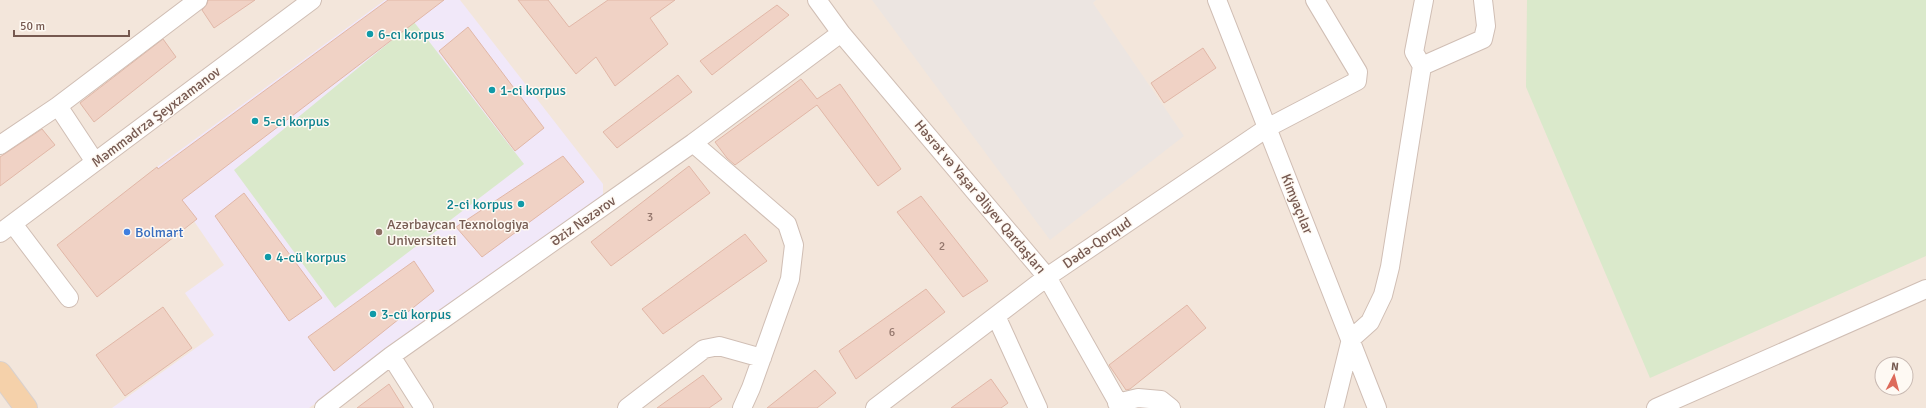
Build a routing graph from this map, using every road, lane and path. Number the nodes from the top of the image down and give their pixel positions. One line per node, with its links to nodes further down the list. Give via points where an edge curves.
1 (312, 0): 14 (street, Məmmədrza Şeyxzamanov)
2 (817, 0): 8 (street, Həsrət və Yaşar Əliyev Qardaşları)
3 (1217, 0): 11 (street, Kimyaçılar)
4 (1315, 0): 11 (street, Dədə-Qorqud, via 1358,72 1357,81)
5 (1424, 0): 9 (street, via 1414,52)
6 (1484, 0): 9 (street, via 1486,26 1483,39)
7 (189, 3): 10 (street)
8 (841, 33): 12 (street, Əziz Nəzərov); 16 (street, Həsrət və Yaşar Əliyev Qardaşları)
9 (1422, 66): 20 (street, via 1390,267 1383,295 1370,322)
10 (58, 106): 13 (street); 14 (street)
11 (1267, 128): 16 (street, Dədə-Qorqud); 20 (street, Kimyaçılar)
12 (693, 143): 21 (street, Əziz Nəzərov); 22 (street, via 787,224 794,245 790,279)
13 (0, 145)
14 (95, 162): 15 (street, Məmmədrza Şeyxzamanov)
15 (6, 228): 18 (street)
16 (1047, 277): 19 (street, Dədə-Qorqud); 24 (street, Həsrət və Yaşar Əliyev Qardaşları)
17 (1926, 289): 35 (street)
18 (69, 298)
19 (996, 316): 30 (street, Dədə-Qorqud); 31 (street)
20 (1351, 339): 33 (street); 34 (street, Kimyaçılar)
21 (391, 356): 26 (street, Əziz Nəzərov); 27 (street)
22 (762, 358): 28 (street, via 719,346 704,349); 29 (street)
23 (0, 373): 25 (main road)
24 (1119, 405): 32 (street, via 1138,398 1161,400)
25 (26, 408)
26 (324, 408)
27 (424, 408)
28 (627, 408)
29 (742, 408)
30 (875, 408)
31 (1037, 408)
32 (1171, 408)
33 (1334, 408)
34 (1377, 408)
35 (1656, 408)

